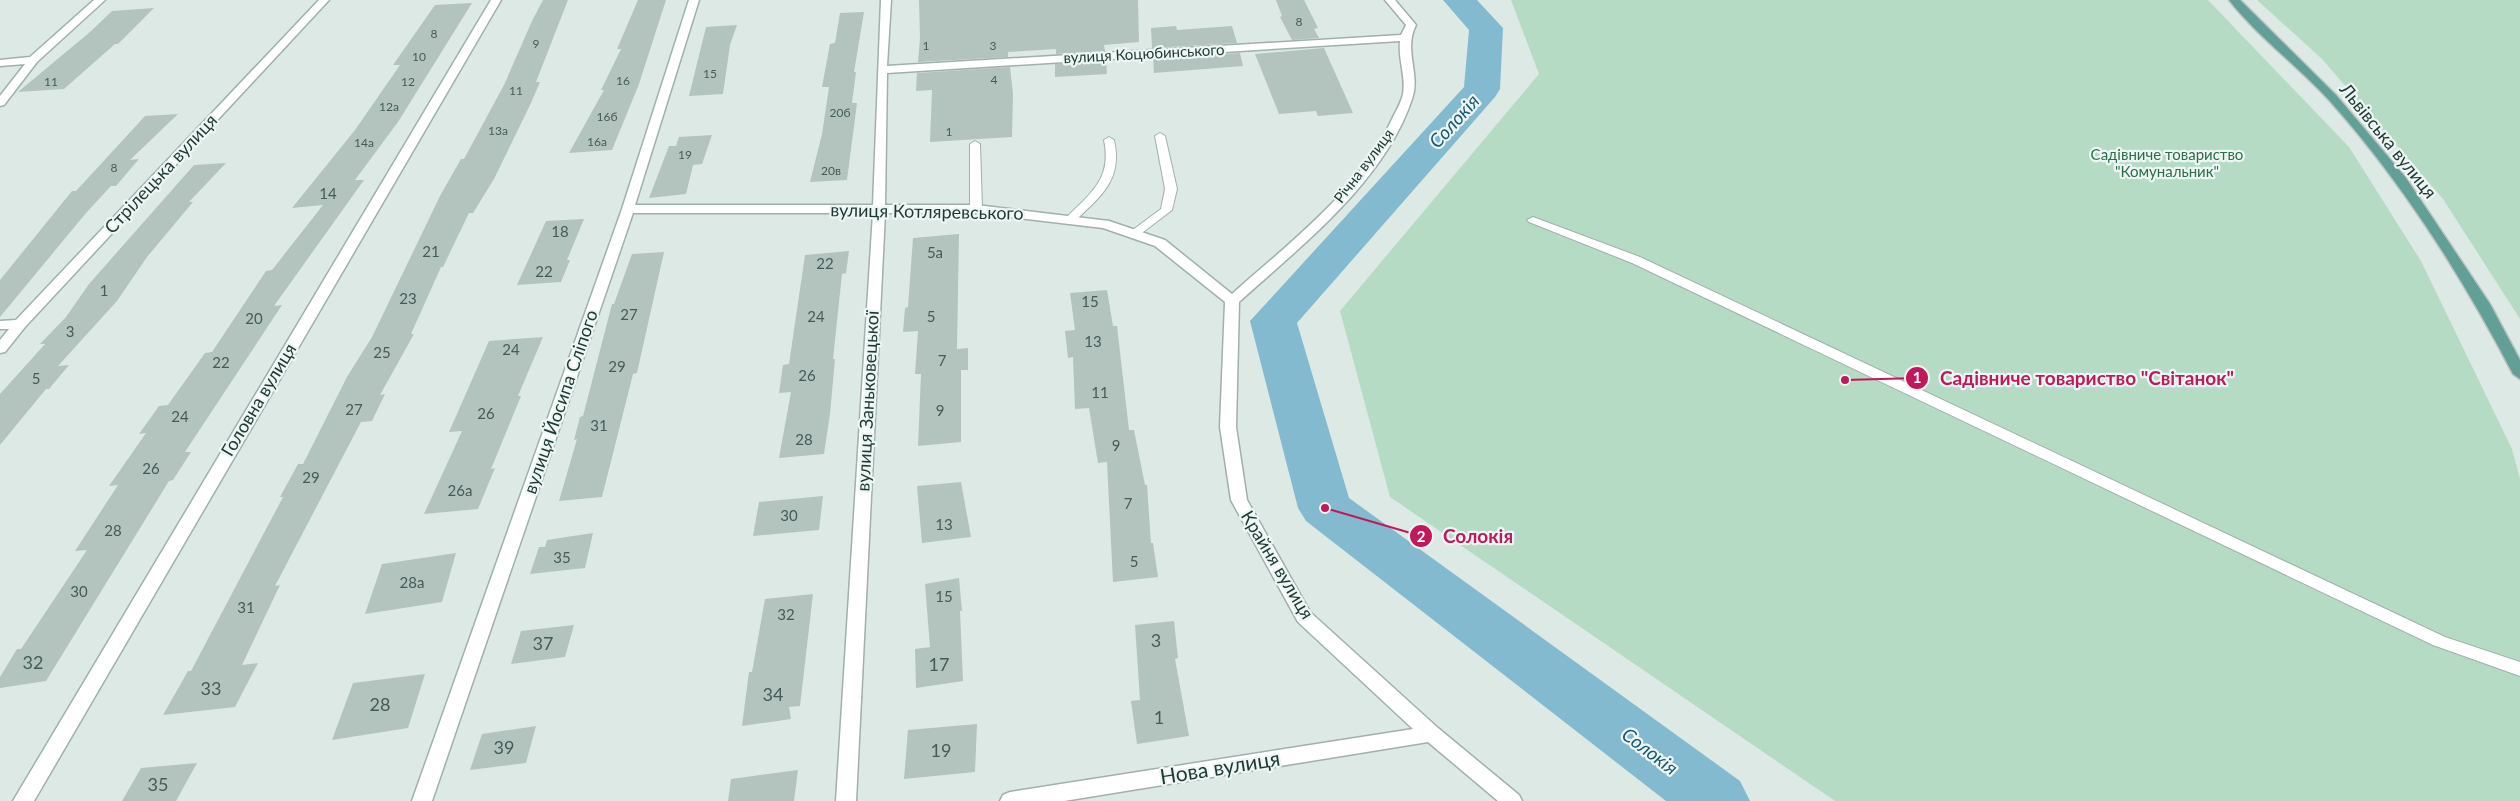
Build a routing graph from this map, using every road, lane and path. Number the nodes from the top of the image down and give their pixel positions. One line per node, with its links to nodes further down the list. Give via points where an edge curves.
1 (100, 0): 9 (street)
2 (324, 0): 23 (street, Стрілецька вулиця)
3 (496, 0): 29 (street, Головна вулиця)
4 (694, 0): 16 (street, вулиця Йосипа Сліпого)
5 (886, 0): 11 (street, вулиця Заньковецької)
6 (1390, 0): 8 (street, Річна вулиця, via 1411,25)
7 (2234, 0): 26 (main road, Львівська вулиця, via 2332,97 2402,181 2483,304)
8 (1405, 38): 11 (street, вулиця Коцюбинського); 22 (street, Річна вулиця, via 1408,97 1386,141 1359,178 1322,219)
9 (33, 60): 10 (street); 12 (street)
10 (0, 63)
11 (882, 70): 17 (street, вулиця Заньковецької)
12 (0, 103)
13 (1160, 136): 21 (lane, via 1171,189 1166,210)
14 (1109, 140): 19 (lane, via 1113,158 1102,189)
15 (975, 144): 18 (lane)
16 (628, 208): 17 (street, вулиця Котляревського); 30 (street, вулиця Йосипа Сліпого)
17 (879, 209): 18 (street, вулиця Котляревського); 31 (street, вулиця Заньковецької)
18 (976, 209): 19 (street, вулиця Котляревського)
19 (1071, 220): 21 (street, вулиця Котляревського, via 1105,224)
20 (1533, 220): 27 (lane, via 1636,260 2438,641)
21 (1134, 234): 22 (street, вулиця Котляревського, via 1160,243)
22 (1232, 301): 28 (street, Крайня вулиця, via 1228,427 1239,500 1304,617)
23 (20, 324): 24 (street); 25 (street, Стрілецька вулиця)
24 (0, 325)
25 (0, 349)
26 (2520, 374)
27 (2520, 669)
28 (1431, 734): 32 (street, Нова вулиця); 33 (street, Крайня вулиця)
29 (23, 801)
30 (422, 801)
31 (846, 801)
32 (1010, 801)
33 (1512, 801)

